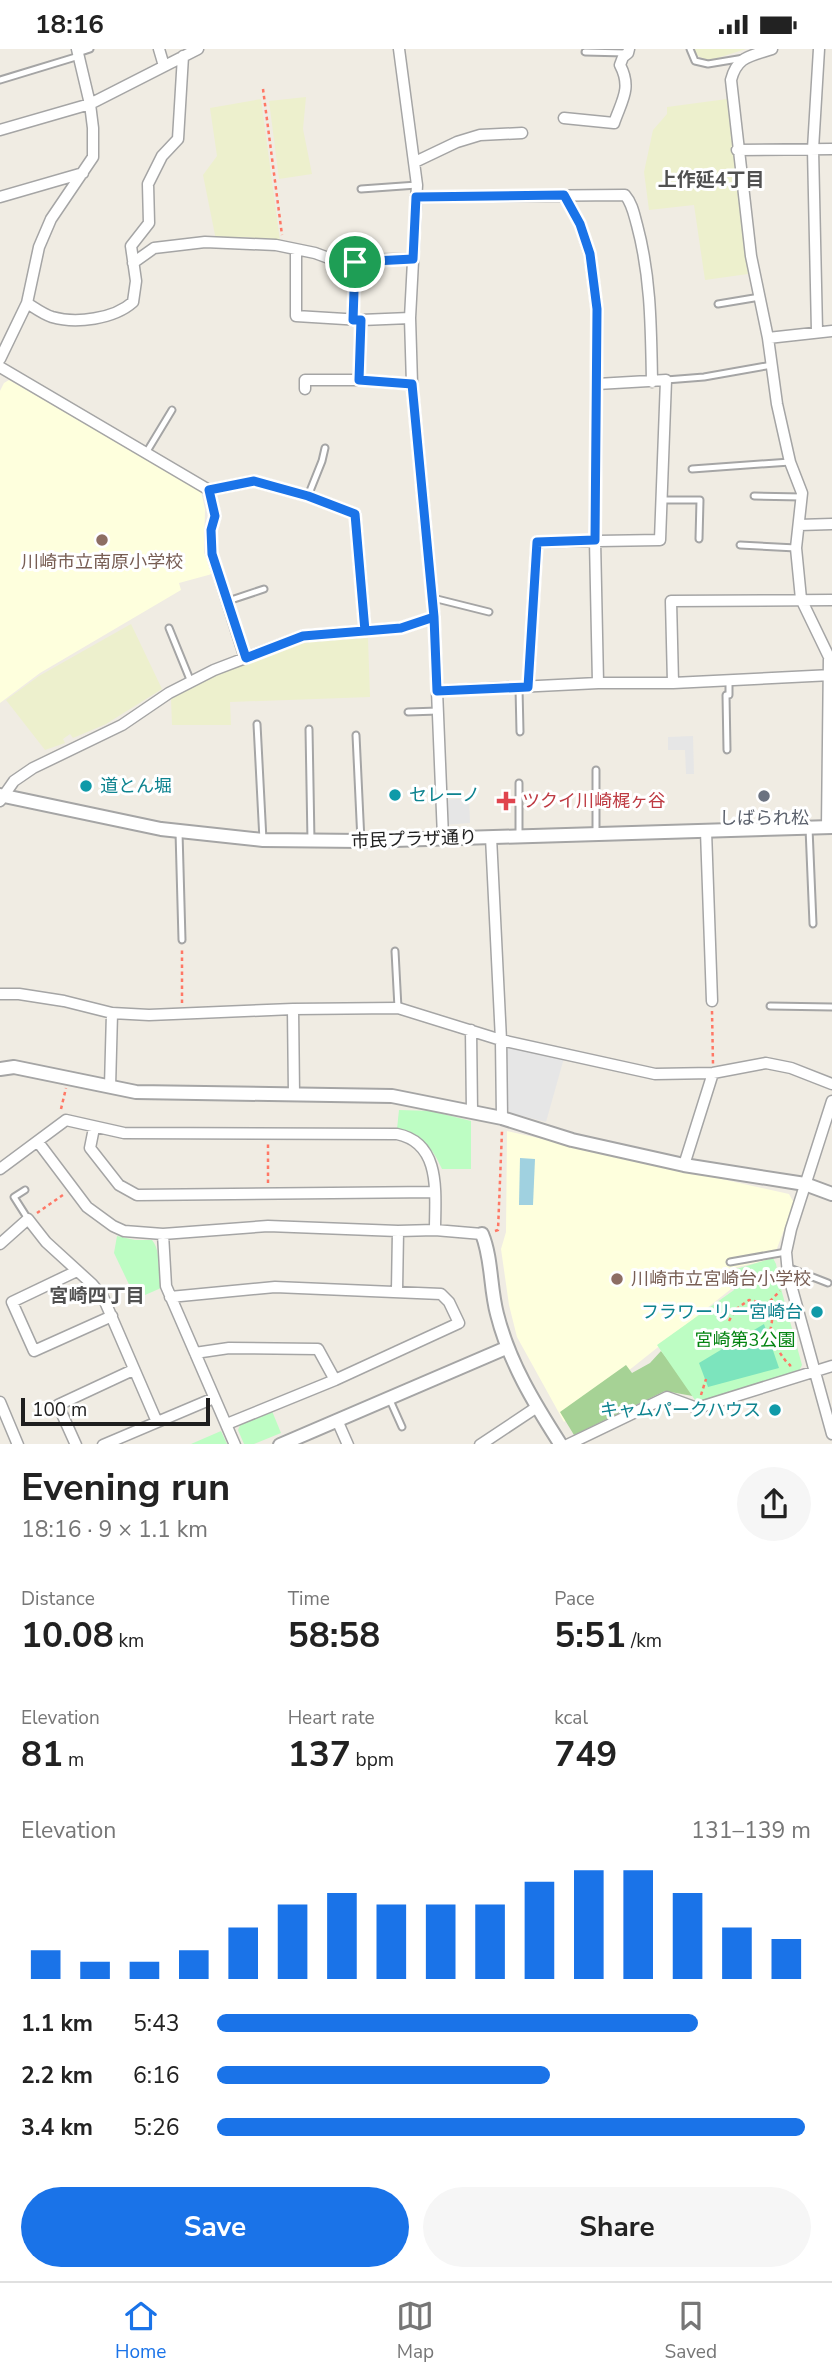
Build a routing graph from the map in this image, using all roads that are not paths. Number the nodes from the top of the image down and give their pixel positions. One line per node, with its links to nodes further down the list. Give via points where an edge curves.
1 (90, 49): 9 (lane)
2 (159, 49): 13 (street)
3 (198, 49): 11 (street)
4 (399, 49): 22 (street)
5 (690, 49): 12 (lane, via 695,61 708,64)
6 (772, 49): 12 (street)
7 (819, 49): 19 (street)
8 (629, 51): 10 (lane); 16 (street, via 620,65 627,79 614,123)
9 (78, 52): 14 (lane); 15 (street)
10 (585, 52)
11 (183, 56): 13 (street); 32 (street, via 178,139 162,156 148,184 149,223 131,246)
12 (746, 58): 21 (street, via 734,66 731,79)
13 (164, 66): 15 (street)
14 (0, 80)
15 (90, 104): 17 (street); 23 (street, via 93,157)
16 (564, 118)
17 (0, 130)
18 (522, 133): 22 (street, via 480,135)
19 (813, 149): 20 (street); 21 (street); 38 (street)
20 (832, 149)
21 (737, 151): 33 (street)
22 (415, 162): 24 (street)
23 (83, 173): 27 (street); 34 (street, via 51,219 39,247)
24 (417, 185): 25 (lane); 28 (street)
25 (361, 189)
26 (564, 195): 28 (street); 46 (street, via 625,195 629,200 649,279); 48 (street, via 590,254 597,309)
27 (0, 197)
28 (416, 197): 30 (street)
29 (292, 248): 31 (street); 32 (street, via 205,242 155,249); 37 (street, via 296,316)
30 (413, 259): 31 (street); 36 (street)
31 (355, 262): 37 (street)
32 (133, 263): 34 (street, via 132,302 118,313 62,319)
33 (760, 297): 35 (lane); 40 (street)
34 (27, 303): 41 (street)
35 (718, 304)
36 (410, 318): 37 (street); 47 (street)
37 (357, 320): 44 (street)
38 (817, 331): 39 (street); 40 (street)
39 (832, 331)
40 (768, 338): 42 (street)
41 (0, 359)
42 (772, 365): 45 (lane); 53 (street)
43 (0, 367): 52 (street)
44 (359, 380): 47 (street); 49 (street, via 305,380)
45 (666, 380): 46 (street); 59 (street)
46 (652, 381): 48 (street)
47 (412, 384): 67 (street)
48 (597, 384): 63 (street)
49 (305, 389)
50 (172, 410): 52 (lane)
51 (325, 448): 56 (lane)
52 (146, 453): 55 (street)
53 (790, 462): 54 (lane); 58 (street)
54 (692, 469)
55 (209, 490): 56 (street, via 254,481); 70 (street, via 215,516 212,554)
56 (308, 496): 74 (street, via 355,514)
57 (754, 496): 58 (lane)
58 (802, 497): 61 (street)
59 (661, 500): 62 (lane, via 700,500); 63 (street, via 660,540)
60 (832, 524): 61 (street)
61 (799, 525): 65 (street)
62 (699, 539)
63 (595, 540): 79 (street); 81 (street, via 537,542)
64 (740, 545): 65 (lane)
65 (796, 548): 68 (street)
66 (264, 589): 70 (lane)
67 (433, 598): 71 (lane); 72 (street)
68 (801, 599): 69 (street); 76 (street, via 830,657); 80 (street, via 671,601)
69 (832, 600)
70 (228, 601): 75 (street)
71 (489, 612)
72 (434, 617): 74 (street, via 401,628); 82 (street)
73 (169, 628): 78 (lane)
74 (365, 631): 75 (street, via 303,636)
75 (246, 658): 78 (street)
76 (830, 675): 77 (street); 93 (street)
77 (729, 680): 80 (street); 89 (lane)
78 (191, 682): 92 (street, via 122,725 33,768 14,781)
79 (598, 683): 80 (street); 81 (street)
80 (673, 683)
81 (523, 687): 82 (street); 87 (lane)
82 (437, 691): 83 (street)
83 (438, 711): 84 (lane); 99 (street)
84 (408, 712)
85 (257, 724): 101 (lane)
86 (309, 729): 103 (lane)
87 (520, 732)
88 (356, 735): 102 (lane)
89 (727, 750)
90 (596, 769): 97 (lane)
91 (519, 783): 98 (lane)
92 (1, 798): 96 (street, 市民プラザ通り)
93 (829, 827): 94 (street, 市民プラザ通り)
94 (809, 828): 95 (street, 市民プラザ通り); 104 (lane)
95 (706, 831): 97 (street, 市民プラザ通り); 108 (street)
96 (179, 832): 101 (street, 市民プラザ通り); 105 (lane)
97 (596, 835): 98 (street, 市民プラザ通り)
98 (519, 836): 100 (street, 市民プラザ通り)
99 (443, 837): 100 (street, 市民プラザ通り); 102 (street, 市民プラザ通り)
100 (491, 837): 115 (street)
101 (263, 840): 103 (street, 市民プラザ通り)
102 (360, 841): 103 (street, 市民プラザ通り)
103 (311, 842)
104 (813, 924)
105 (182, 940)
106 (395, 951): 112 (lane)
107 (0, 994): 113 (street, via 19,993)
108 (712, 1001)
109 (770, 1006): 110 (lane)
110 (832, 1007)
111 (293, 1009): 112 (street); 113 (street, via 182,1015); 120 (street)
112 (398, 1009): 114 (street)
113 (113, 1013): 119 (street)
114 (471, 1030): 115 (street); 122 (street)
115 (501, 1039): 117 (street, via 655,1075); 123 (street)
116 (0, 1069): 119 (street, via 15,1067)
117 (713, 1073): 118 (street, via 766,1063); 126 (street)
118 (832, 1084)
119 (110, 1087): 120 (street, via 169,1093)
120 (294, 1094): 122 (street, via 392,1096)
121 (832, 1101): 128 (street)
122 (472, 1112): 123 (street)
123 (502, 1118): 126 (street, via 572,1140)
124 (94, 1128): 125 (street, via 66,1120); 130 (street, via 124,1133 397,1134 416,1141 433,1166); 130 (street, via 90,1148 119,1185 137,1195)
125 (38, 1142): 127 (street); 135 (street, via 87,1207 124,1231)
126 (684, 1165): 128 (street)
127 (0, 1169)
128 (805, 1184): 131 (street); 138 (street)
129 (25, 1190): 132 (lane, via 14,1196)
130 (435, 1192): 133 (street)
131 (832, 1194)
132 (29, 1219): 137 (street); 141 (street)
133 (435, 1230): 134 (street); 136 (street)
134 (398, 1231): 135 (street, via 268,1226); 143 (street)
135 (163, 1234): 144 (street)
136 (482, 1234): 146 (street)
137 (0, 1244)
138 (786, 1252): 139 (lane); 140 (street)
139 (730, 1262)
140 (787, 1267): 142 (lane); 150 (street)
141 (77, 1271): 145 (street, via 103,1297); 145 (street, via 12,1302 34,1351)
142 (828, 1283)
143 (397, 1291): 144 (street, via 275,1287); 151 (street, via 440,1294 459,1323)
144 (170, 1297): 147 (street)
145 (112, 1316): 149 (street)
146 (506, 1347): 153 (street); 155 (street)
147 (195, 1353): 151 (street, via 229,1348 318,1349); 152 (street)
148 (832, 1366): 150 (street)
149 (133, 1370): 157 (street); 162 (street, via 58,1405)
150 (816, 1371): 160 (street); 169 (street, via 697,1408 667,1397)
151 (335, 1380): 158 (street)
152 (214, 1398): 157 (street); 158 (street)
153 (389, 1398): 156 (street); 159 (lane)
154 (0, 1402): 161 (street)
155 (537, 1407): 167 (street); 168 (street)
156 (337, 1420): 165 (street); 166 (street)
157 (157, 1422): 163 (street)
158 (227, 1425): 164 (street)
159 (402, 1427)
160 (832, 1434)
161 (18, 1444)
162 (76, 1444)
163 (103, 1444)
164 (235, 1444)
165 (280, 1444)
166 (348, 1444)
167 (480, 1444)
168 (561, 1444)
169 (568, 1444)

